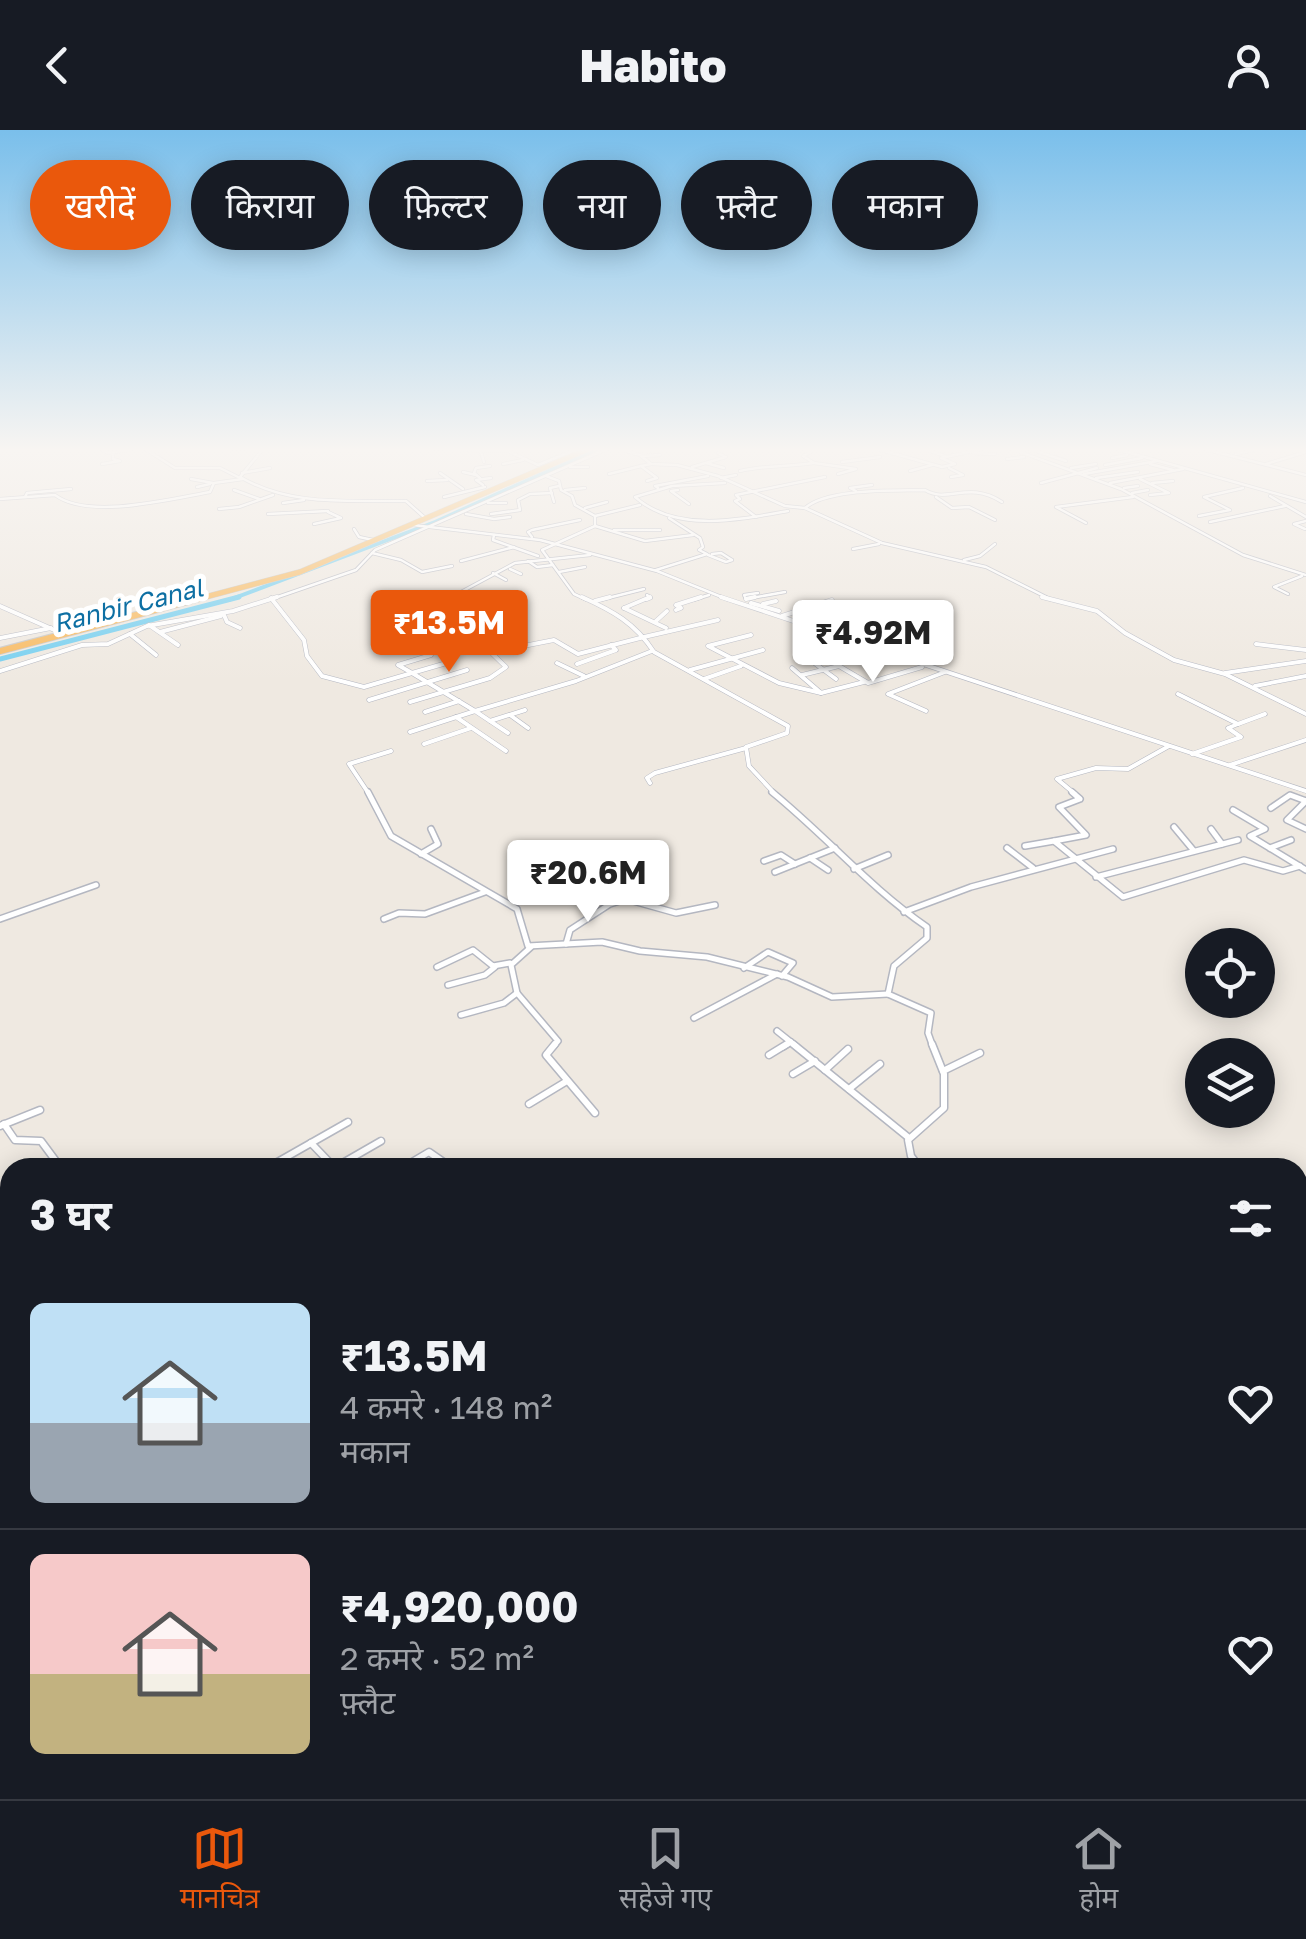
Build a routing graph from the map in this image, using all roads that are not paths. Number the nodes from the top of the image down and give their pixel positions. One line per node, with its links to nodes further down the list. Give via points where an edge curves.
1 (405, 527): 18 (highway)
2 (421, 527): 14 (street); 18 (highway); 24 (street)
3 (556, 527): 17 (street, via 529,531)
4 (564, 527): 15 (street)
5 (593, 527): 15 (street)
6 (599, 527): 12 (street)
7 (635, 527): 12 (street); 13 (street)
8 (683, 527): 16 (street)
9 (847, 527): 19 (street)
10 (1191, 527): 39 (street, via 1237,552)
11 (354, 529): 18 (street)
12 (614, 530): 16 (street, via 645,541)
13 (660, 530)
14 (494, 534): 17 (street); 22 (street, via 493,540)
15 (577, 534): 20 (street)
16 (694, 535): 35 (street, via 707,554)
17 (534, 539): 20 (street)
18 (376, 540): 69 (highway, via 217,597 64,635)
19 (882, 543): 23 (street); 28 (street)
20 (554, 544): 25 (street); 26 (street, via 542,550)
21 (995, 544): 28 (street)
22 (516, 546): 27 (street); 29 (street)
23 (853, 549)
24 (372, 552): 32 (street, via 424,572); 45 (street, via 356,570)
25 (592, 554): 26 (street, via 574,560); 35 (street)
26 (550, 556): 27 (street); 31 (street)
27 (541, 558): 30 (street)
28 (961, 560): 101 (street, via 1040,597 1101,613 1174,660)
29 (461, 561)
30 (528, 561): 31 (street, via 537,568); 34 (street)
31 (554, 565): 36 (street)
32 (452, 566)
33 (586, 567): 36 (street)
34 (508, 568): 37 (street); 38 (street)
35 (653, 570): 43 (street)
36 (558, 572): 48 (street, via 574,594)
37 (493, 573): 40 (street); 68 (street, via 461,592 486,597 496,616)
38 (522, 574)
39 (1305, 575): 44 (street, via 1274,587)
40 (506, 580)
41 (785, 592): 49 (street)
42 (758, 593): 49 (street, via 744,595)
43 (712, 594): 49 (street); 54 (street)
44 (1288, 594)
45 (271, 598): 55 (street); 100 (street, via 304,640 318,676 354,680 364,688)
46 (832, 600): 58 (street)
47 (776, 601): 50 (street)
48 (592, 602): 52 (street, via 645,592 651,598); 53 (street)
49 (747, 602): 50 (street); 58 (street)
50 (760, 605): 58 (street)
51 (0, 606): 57 (street)
52 (624, 608): 53 (street); 62 (street)
53 (611, 609): 73 (street)
54 (676, 610)
55 (233, 611): 59 (street); 63 (street)
56 (668, 611): 62 (street)
57 (12, 614): 60 (street); 69 (street)
58 (779, 614): 93 (street)
59 (224, 615): 64 (street); 66 (street)
60 (0, 617)
61 (718, 620): 65 (street)
62 (653, 622): 65 (street)
63 (149, 626): 66 (street); 70 (street)
64 (240, 628)
65 (669, 630): 73 (street)
66 (160, 632): 76 (street)
67 (432, 632): 80 (street, via 410,639)
68 (470, 632): 75 (street); 80 (street)
69 (47, 633): 74 (street); 83 (highway)
70 (130, 634): 85 (street); 98 (street)
71 (514, 635): 78 (street)
72 (751, 635): 86 (street, via 708,645)
73 (644, 637): 79 (street); 84 (street)
74 (0, 638)
75 (481, 642): 78 (street, via 496,639 508,649); 110 (street, via 506,667)
76 (178, 644)
77 (1256, 644): 82 (street)
78 (526, 645): 79 (street, via 554,640 578,654)
79 (611, 645): 91 (street, via 616,650)
80 (426, 650): 100 (street, via 431,655 398,665)
81 (764, 650): 86 (street)
82 (1306, 650)
83 (0, 651)
84 (652, 651): 96 (street); 103 (street)
85 (156, 655)
86 (728, 658): 92 (street); 96 (street)
87 (1306, 661): 101 (street)
88 (450, 662): 100 (street)
89 (813, 662): 97 (street)
90 (557, 664): 103 (street)
91 (577, 664)
92 (741, 666): 105 (street); 111 (street)
93 (925, 666): 99 (street); 108 (street)
94 (792, 668): 102 (street)
95 (467, 670): 107 (street)
96 (687, 670): 105 (street)
97 (822, 670): 102 (street); 106 (street); 108 (street, via 839,666)
98 (0, 671)
99 (945, 672): 118 (street, via 888,694); 132 (street)
100 (412, 673): 107 (street)
101 (1222, 673): 109 (street)
102 (802, 675): 111 (street)
103 (584, 676): 117 (street)
104 (1306, 676): 109 (street)
105 (704, 679): 133 (street, via 790,729)
106 (836, 679)
107 (428, 682): 110 (street); 113 (street)
108 (864, 682): 111 (street)
109 (1252, 687): 121 (street)
110 (443, 691): 114 (street); 115 (street)
111 (820, 693)
112 (1178, 694): 125 (street)
113 (368, 700)
114 (459, 701): 117 (street); 119 (street)
115 (410, 702)
116 (526, 710): 122 (street)
117 (475, 711): 123 (street); 124 (street)
118 (926, 711)
119 (425, 712)
120 (1265, 714): 125 (street)
121 (1306, 714)
122 (510, 715): 124 (street); 127 (street)
123 (456, 717): 126 (street); 128 (street)
124 (490, 721): 129 (street)
125 (1238, 724): 136 (street, via 1228,728 1241,737)
126 (472, 728): 131 (street); 135 (street)
127 (528, 728)
128 (410, 732)
129 (508, 733)
130 (1306, 740): 137 (street)
131 (424, 744)
132 (1168, 746): 136 (street); 151 (street, via 1128,769 1096,768 1057,779 1080,798 1059,807 1086,836)
133 (746, 748): 138 (street, via 655,773); 154 (street, via 757,778)
134 (391, 751): 159 (street, via 349,766 391,836)
135 (506, 751)
136 (1192, 754): 137 (street)
137 (1227, 766): 139 (street)
138 (650, 783)
139 (1306, 792)
140 (1306, 801): 141 (street, via 1288,796); 142 (street)
141 (1271, 808)
142 (1298, 809): 144 (street); 148 (street, via 1287,821)
143 (1233, 810): 157 (street, via 1265,829 1250,835)
144 (1306, 812)
145 (1174, 827): 158 (street)
146 (431, 828): 159 (street, via 438,844)
147 (1210, 829): 152 (street)
148 (1306, 830)
149 (1238, 840): 152 (street)
150 (1291, 840): 157 (street)
151 (1054, 842): 153 (street); 162 (street)
152 (1222, 844): 158 (street)
153 (1025, 846)
154 (835, 848): 161 (street); 166 (street)
155 (1007, 848): 167 (street)
156 (1112, 848): 162 (street)
157 (1270, 848): 165 (street)
158 (1194, 851): 170 (street)
159 (421, 854): 172 (street)
160 (888, 856): 166 (street)
161 (810, 858): 164 (street); 168 (street)
162 (1074, 858): 167 (street); 170 (street)
163 (764, 861): 164 (street, via 781,855)
164 (794, 864): 169 (street)
165 (1302, 866): 170 (street, via 1283,871 1239,860 1126,897)
166 (854, 868): 174 (street)
167 (1034, 868): 174 (street)
168 (828, 870)
169 (775, 872)
170 (1096, 877)
171 (96, 885): 175 (street)
172 (485, 892): 176 (street, via 425,914); 178 (street, via 517,909)
173 (715, 905): 177 (street, via 676,913 620,900 570,930)
174 (904, 912): 186 (street, via 929,935 898,956)
175 (0, 919)
176 (384, 920)
177 (566, 944): 178 (street); 182 (street, via 602,942)
178 (531, 947): 179 (street)
179 (513, 962): 181 (street); 185 (street)
180 (437, 967): 181 (street, via 476,950)
181 (495, 967): 184 (street)
182 (744, 968): 183 (street); 183 (street, via 768,952 793,964)
183 (779, 975): 186 (street, via 832,997); 188 (street)
184 (448, 985)
185 (517, 993): 187 (street); 199 (street, via 558,1041 545,1053)
186 (888, 994): 197 (street, via 931,1013 928,1033)
187 (461, 1015)
188 (694, 1018)
189 (777, 1031): 190 (street)
190 (791, 1042): 193 (street); 194 (street)
191 (848, 1050): 196 (street)
192 (980, 1053): 197 (street)
193 (769, 1055)
194 (815, 1062): 196 (street); 198 (street)
195 (880, 1064): 200 (street)
196 (825, 1070): 200 (street)
197 (944, 1071): 206 (street, via 944,1108)
198 (793, 1074)
199 (568, 1081): 201 (street); 203 (street)
200 (848, 1089): 206 (street)
201 (530, 1104)
202 (40, 1110): 205 (street)
203 (595, 1112)
204 (348, 1122): 208 (street)
205 (2, 1125): 209 (street, via 17,1141 40,1142)
206 (910, 1138): 213 (street)
207 (381, 1141): 212 (street)
208 (311, 1143): 210 (street); 211 (street)
209 (53, 1158)
210 (285, 1158)
211 (326, 1158)
212 (351, 1158)
213 (914, 1158)

